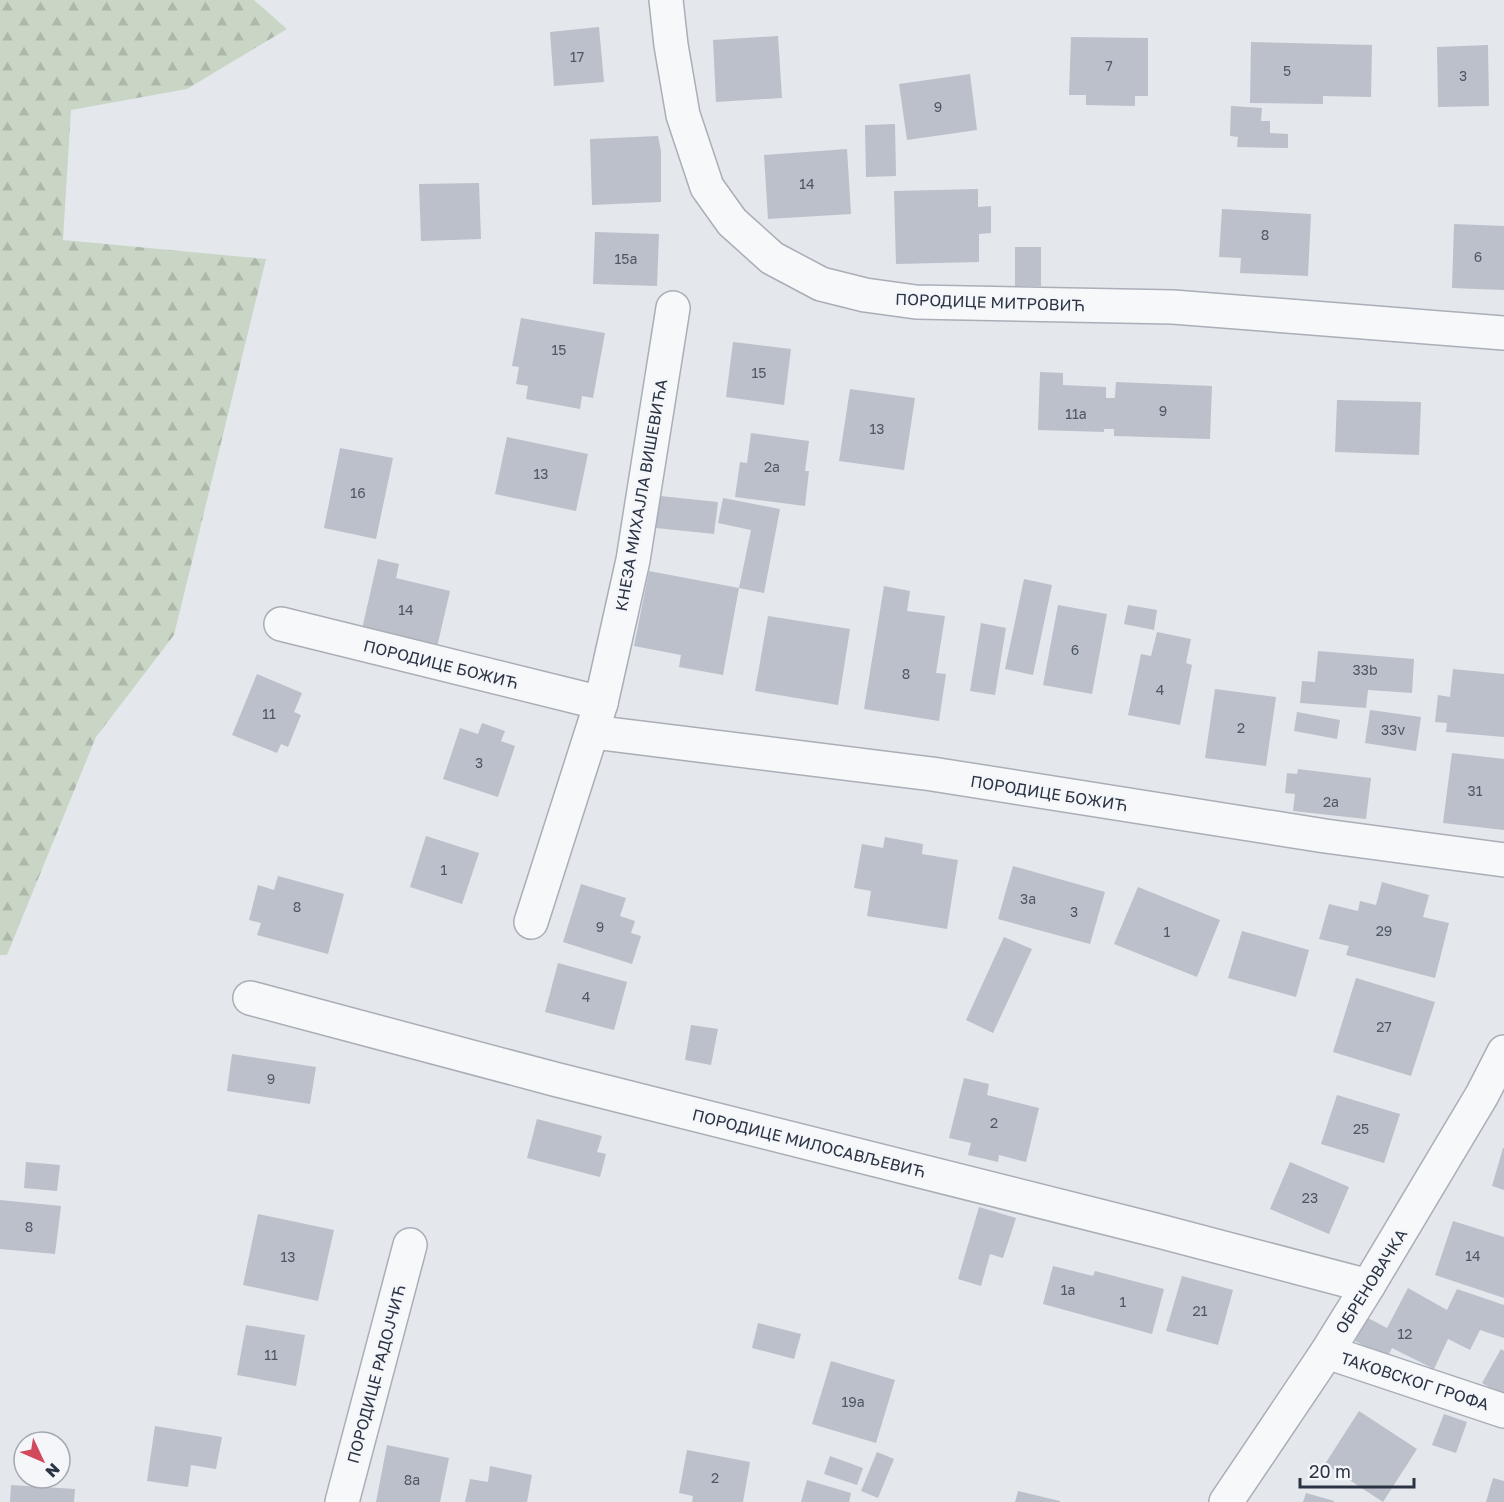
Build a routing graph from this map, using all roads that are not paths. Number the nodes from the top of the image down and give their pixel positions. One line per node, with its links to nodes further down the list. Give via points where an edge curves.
1 (666, 0): 3 (street, ПОРОДИЦЕ МИТРОВИЋ, via 682,115 707,188 732,222 772,258 821,284 916,302 1173,308)
2 (673, 308): 5 (street, КНЕЗА МИХАЈЛА ВИШЕВИЋА, via 633,560)
3 (1504, 333)
4 (281, 624): 5 (street, ПОРОДИЦЕ БОЖИЋ)
5 (597, 717): 6 (street, ПОРОДИЦЕ БОЖИЋ, via 1325,836); 7 (street, КНЕЗА МИХАЈЛА ВИШЕВИЋА)
6 (1504, 860)
7 (531, 922)
8 (250, 998): 11 (street, ПОРОДИЦЕ МИЛОСАВЉЕВИЋ)
9 (1504, 1052): 11 (street, ОБРЕНОВАЧКА)
10 (410, 1245): 14 (street, ПОРОДИЦЕ РАДОЈЧИЋ)
11 (1368, 1286): 12 (street, ОБРЕНОВАЧКА)
12 (1326, 1352): 13 (street, ТАКОВСКОГ ГРОФА); 15 (street, ОБРЕНОВАЧКА)
13 (1504, 1411)
14 (342, 1502)
15 (1226, 1502)

